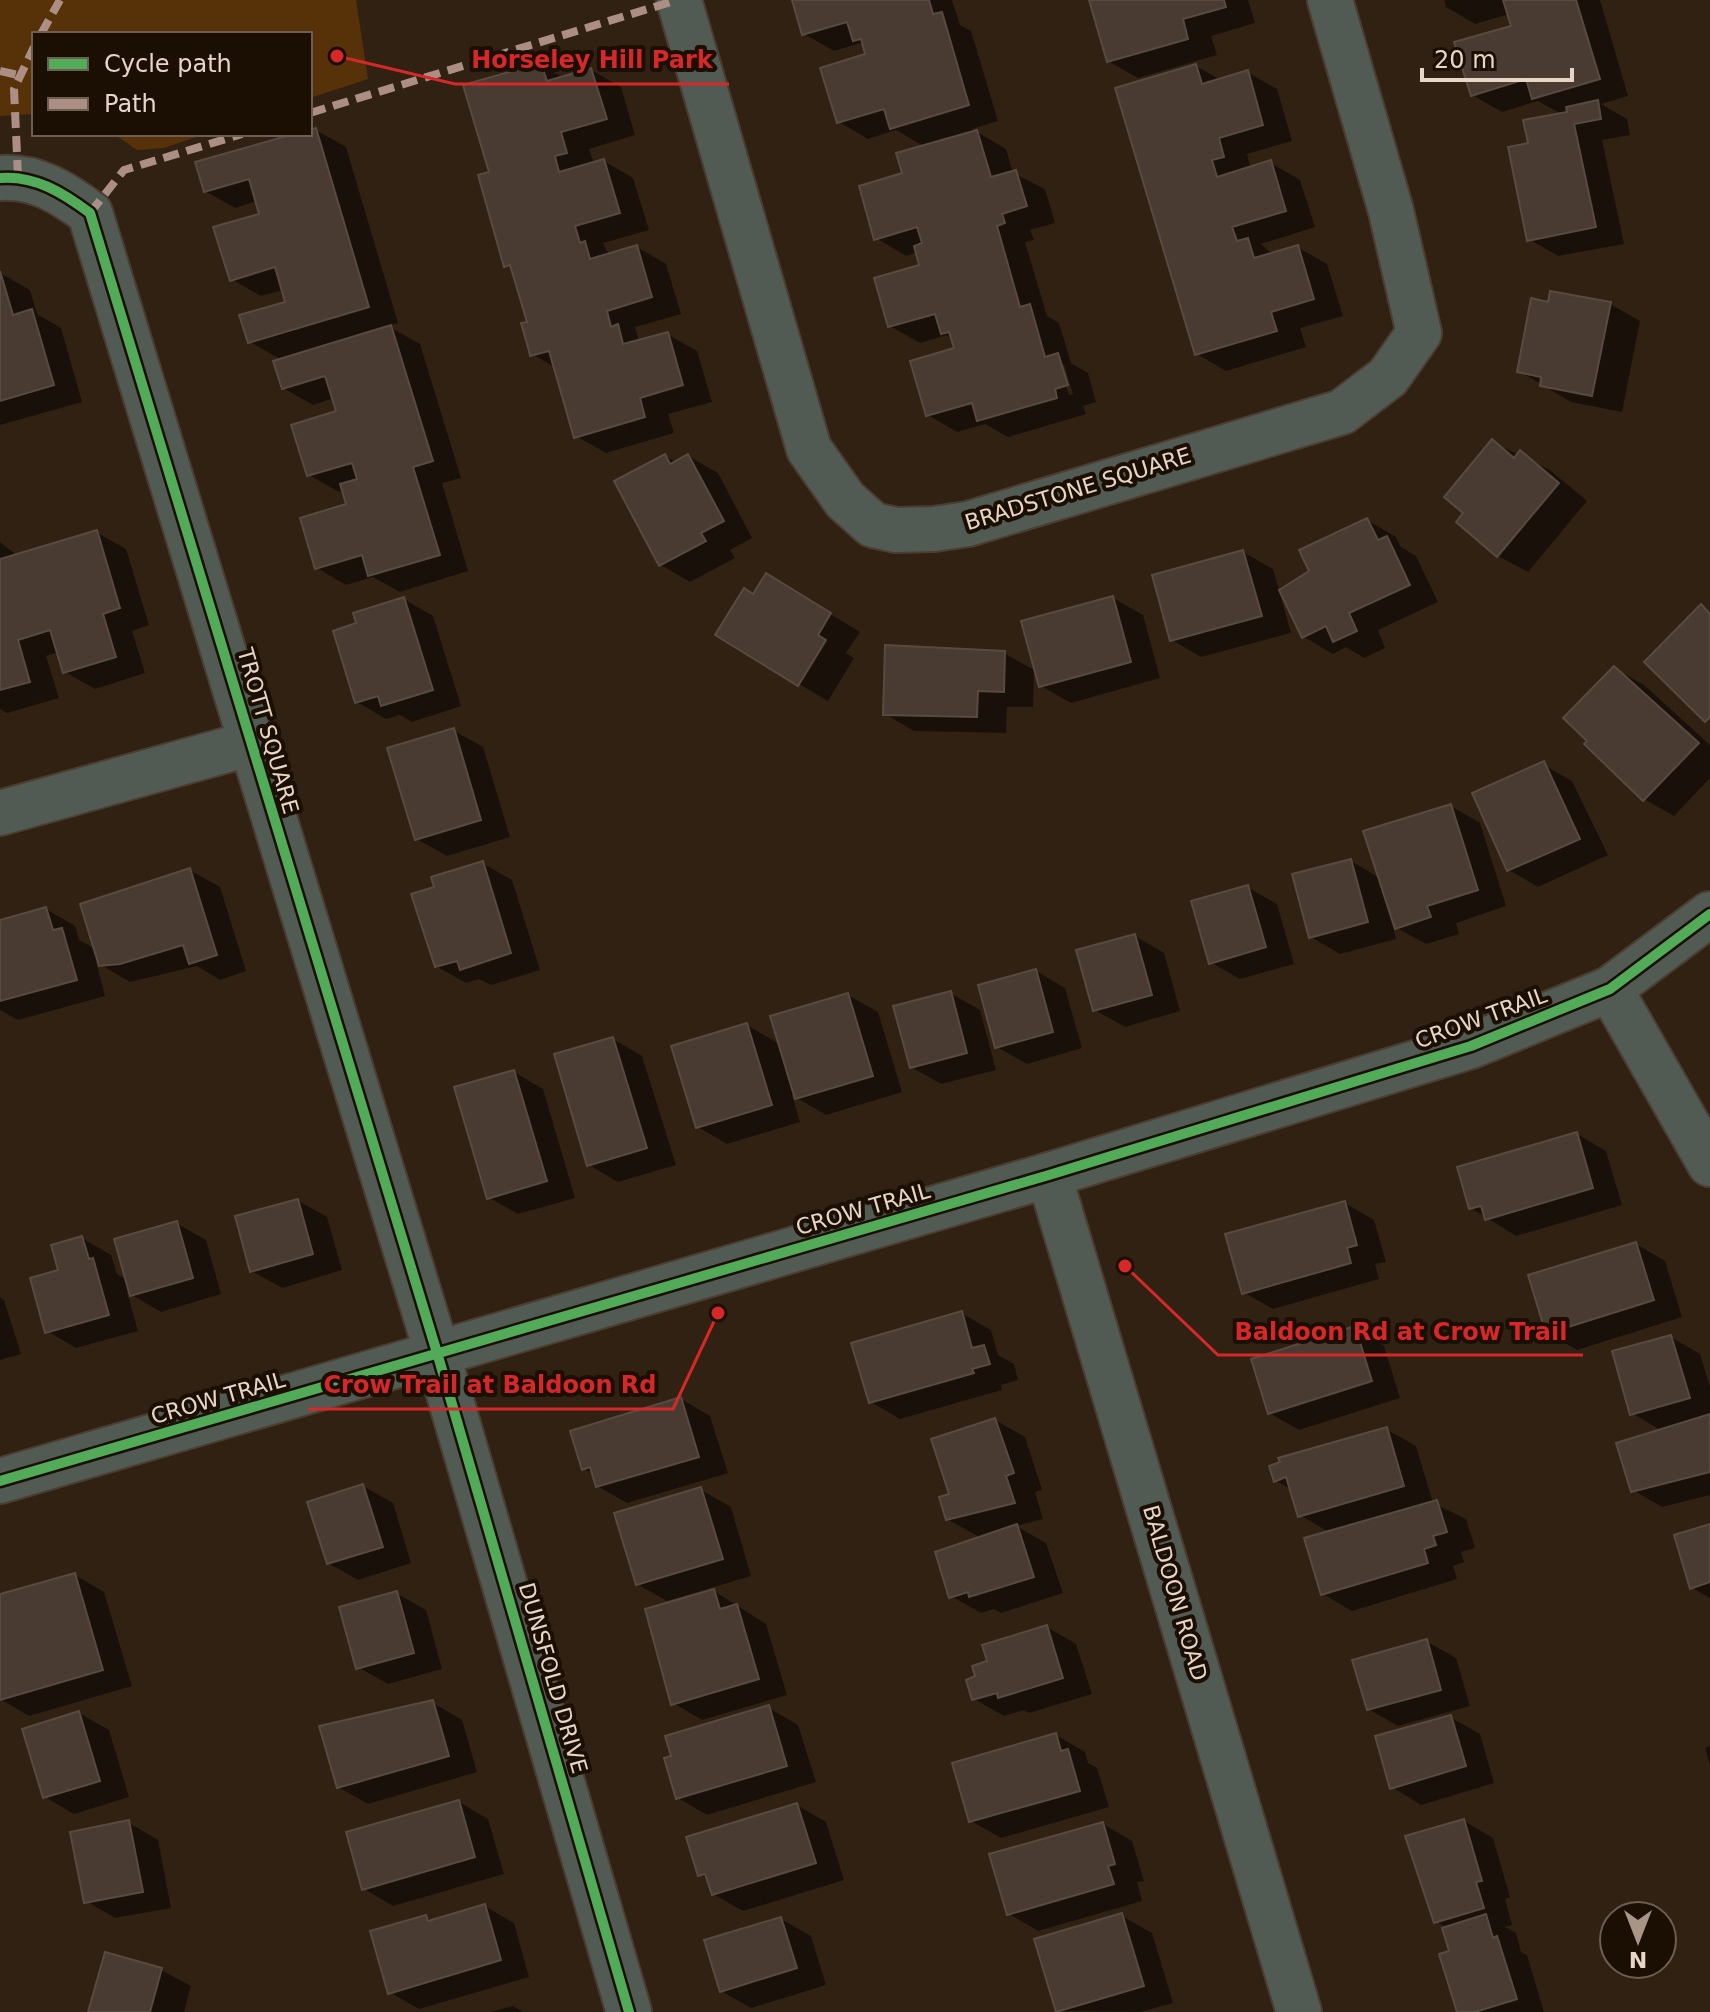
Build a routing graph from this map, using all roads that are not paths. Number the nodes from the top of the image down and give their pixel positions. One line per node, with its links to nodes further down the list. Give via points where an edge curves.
1 (679, 0): 2 (street, BRADSTONE SQUARE, via 809,449 845,500 873,525 896,530 968,524 1342,412 1388,377 1419,333 1395,226)
2 (1330, 0)
3 (0, 178): 4 (street, TROTT SQUARE, via 18,176 57,190 90,213)
4 (252, 743): 5 (street, TROTT SQUARE); 10 (street, TROTT SQUARE)
5 (0, 813)
6 (1710, 914): 7 (street, CROW TRAIL)
7 (1610, 989): 8 (street); 9 (street, CROW TRAIL, via 1471,1046)
8 (1710, 1164)
9 (1049, 1175): 10 (street, CROW TRAIL); 13 (street, BALDOON ROAD)
10 (438, 1356): 11 (street, CROW TRAIL); 12 (street, DUNSFOLD DRIVE)
11 (0, 1481)
12 (629, 2012)
13 (1299, 2012)

